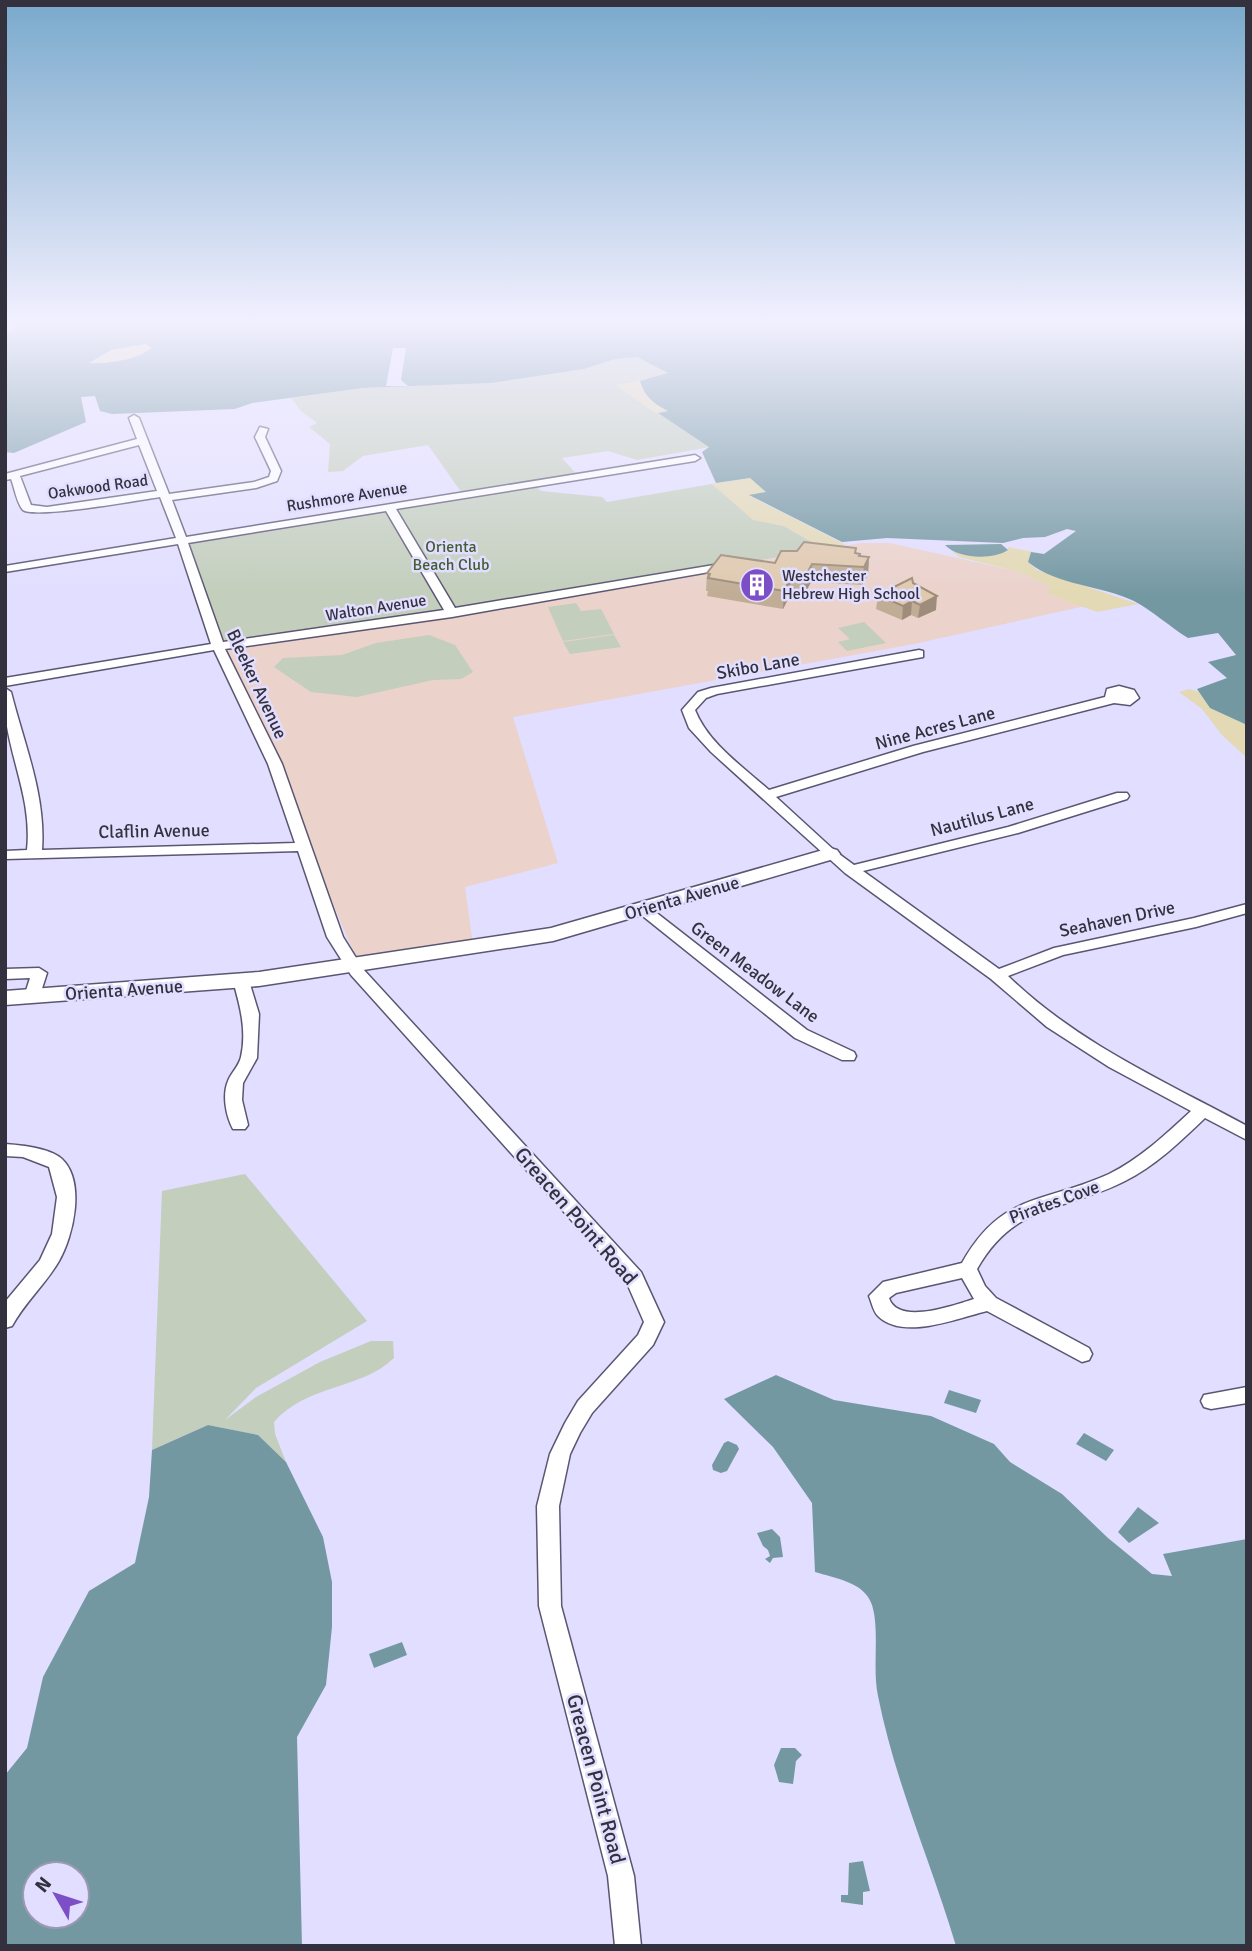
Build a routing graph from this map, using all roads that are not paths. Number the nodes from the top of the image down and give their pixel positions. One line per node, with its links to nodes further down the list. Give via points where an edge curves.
1 (134, 418): 3 (street, Bleeker Avenue)
2 (264, 429): 6 (street, via 260,437 276,471 273,479 257,485)
3 (142, 441): 5 (street); 6 (street, Bleeker Avenue)
4 (695, 457): 7 (street, Rushmore Avenue)
5 (10, 477): 6 (street, Oakwood Road, via 27,508 33,510)
6 (166, 495): 8 (street, Bleeker Avenue)
7 (389, 506): 8 (street, Rushmore Avenue); 11 (street)
8 (183, 540): 10 (street, Rushmore Avenue); 12 (street, Bleeker Avenue)
9 (751, 561): 11 (street, Walton Avenue)
10 (5, 569)
11 (452, 612): 12 (street, Walton Avenue)
12 (218, 646): 14 (street, Walton Avenue); 19 (street, Bleeker Avenue, via 275,764)
13 (919, 654): 17 (street, Skibo Lane, via 715,691 688,706 694,725)
14 (5, 682)
15 (5, 692): 20 (street, via 26,772 37,836)
16 (1114, 699): 17 (street, Nine Acres Lane, via 918,749)
17 (767, 795): 21 (street, Skibo Lane)
18 (1122, 796): 23 (street, Nautilus Lane, via 1013,830)
19 (304, 847): 20 (street, Claflin Avenue); 26 (street, Bleeker Avenue, via 335,937)
20 (34, 854): 22 (street, Claflin Avenue)
21 (830, 854): 23 (street); 25 (street, Orienta Avenue)
22 (5, 855)
23 (850, 870): 28 (street)
24 (1247, 908): 28 (street, Seahaven Drive, via 1059,951)
25 (644, 910): 26 (street, Orienta Avenue, via 553,934); 32 (street, Green Meadow Lane, via 801,1034)
26 (351, 964): 29 (street, Orienta Avenue); 43 (street, Greacen Point Road, via 634,1277 651,1310 654,1322 646,1340 585,1407 572,1429 560,1454 548,1506 550,1606 621,1876)
27 (5, 974): 30 (street, via 39,973)
28 (997, 975): 33 (street, via 1017,997 1076,1039)
29 (241, 981): 30 (street, Orienta Avenue); 34 (street, via 251,1014 249,1058 235,1083 233,1100)
30 (32, 997): 31 (street, Orienta Avenue)
31 (5, 998)
32 (848, 1056)
33 (1203, 1110): 35 (street); 37 (street, Pirates Cove, via 1120,1176 999,1223 979,1246)
34 (239, 1125)
35 (1247, 1134)
36 (5, 1150): 39 (street, via 55,1163 67,1189 63,1225 51,1258 12,1304)
37 (968, 1269): 38 (street); 38 (street, via 890,1287 879,1296 879,1306 895,1321 911,1321)
38 (989, 1303): 40 (street)
39 (5, 1321)
40 (1082, 1354)
41 (1247, 1395): 42 (street)
42 (1211, 1401)
43 (628, 1946)

